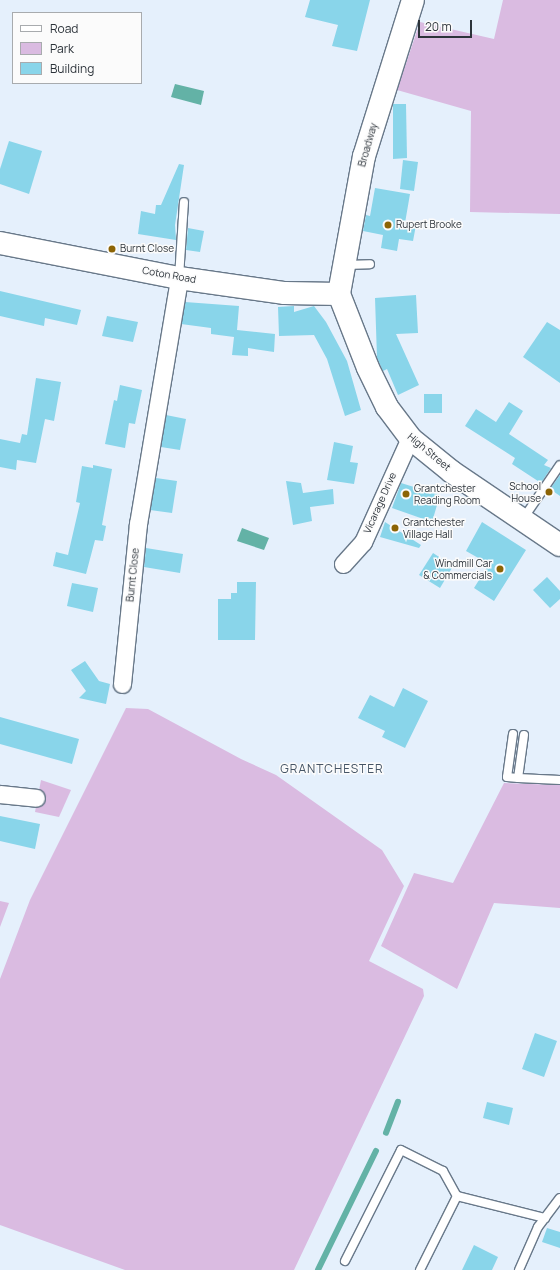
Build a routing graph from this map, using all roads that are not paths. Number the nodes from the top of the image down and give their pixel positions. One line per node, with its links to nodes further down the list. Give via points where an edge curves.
1 (413, 0): 5 (street, Broadway, via 364,156)
2 (184, 202): 6 (lane)
3 (0, 243): 6 (street, Coton Road)
4 (370, 264): 5 (lane)
5 (343, 265): 7 (street, Broadway)
6 (178, 278): 7 (street, Coton Road, via 285,293); 13 (street, Burnt Close, via 138,524)
7 (339, 294): 8 (street, High Street, via 352,332 380,394)
8 (410, 438): 10 (street, High Street, via 452,472); 12 (street, Vicarage Drive, via 362,542)
9 (560, 465): 10 (lane)
10 (522, 521): 11 (street, High Street)
11 (560, 545)
12 (343, 564)
13 (122, 684)
14 (513, 734): 16 (lane, via 507,777)
15 (524, 736): 16 (lane)
16 (518, 778): 17 (lane)
17 (560, 780)
18 (0, 794): 19 (street)
19 (36, 798)
20 (457, 1196): 22 (lane); 23 (lane, via 443,1171 401,1150); 24 (lane)
21 (560, 1198): 22 (lane)
22 (545, 1218): 25 (lane)
23 (345, 1261)
24 (420, 1270)
25 (519, 1270)

